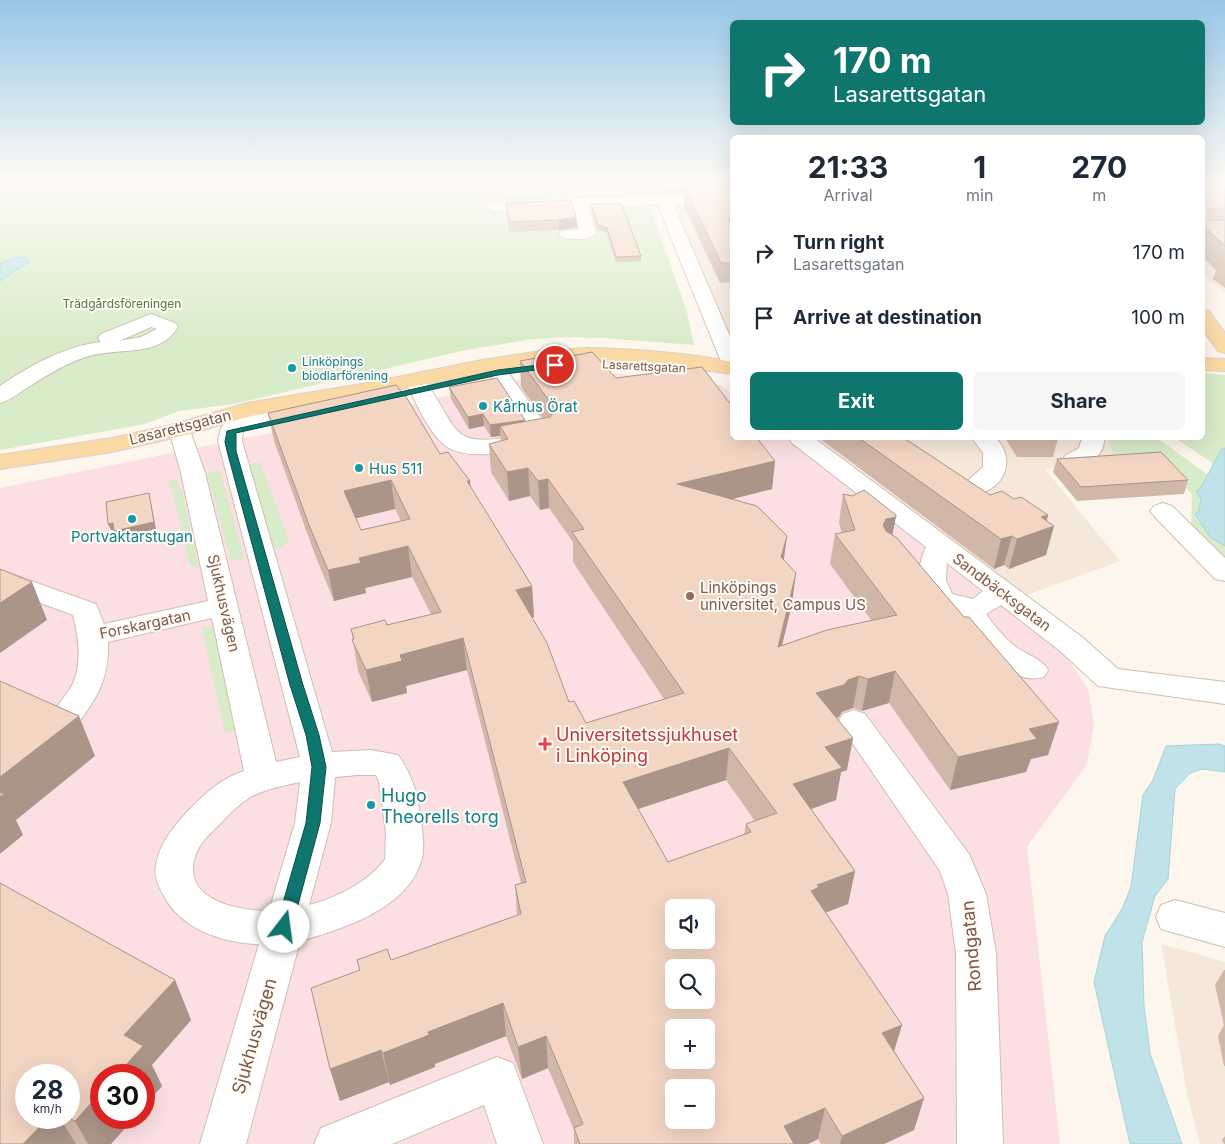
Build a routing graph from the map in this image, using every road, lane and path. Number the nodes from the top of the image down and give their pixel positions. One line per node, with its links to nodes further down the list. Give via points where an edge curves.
1 (679, 235): 9 (street)
2 (1205, 304): 4 (main road)
3 (1205, 319): 6 (main road)
4 (1224, 319)
5 (108, 338): 17 (street, via 151,320 168,327 165,334 153,340 80,351)
6 (1225, 347)
7 (1205, 354): 8 (main road)
8 (1225, 355)
9 (730, 359)
10 (1205, 364): 11 (main road)
11 (1225, 365)
12 (730, 369): 14 (main road, Lasarettsgatan, via 602,364 542,366)
13 (730, 369): 15 (main road, Lasarettsgatan, via 684,361 570,355 503,362)
14 (498, 372): 15 (main road, Lasarettsgatan); 15 (street, via 543,438 489,447 456,443 444,431)
15 (417, 384): 16 (main road, Lasarettsgatan); 18 (main road, Lasarettsgatan)
16 (359, 392): 18 (street, Lasarettsgatan, via 244,419); 19 (main road, Lasarettsgatan, via 214,418)
17 (0, 396)
18 (232, 431): 19 (main road, Lasarettsgatan); 41 (street, Sjukhusvägen, via 231,451)
19 (182, 436): 24 (main road, Lasarettsgatan); 25 (main road, Lasarettsgatan, via 64,465); 34 (street, Sjukhusvägen)
20 (803, 440): 26 (street, Sandbäcksgatan)
21 (986, 440): 27 (street, via 996,454 996,465 989,478)
22 (1093, 440): 23 (street, via 1090,451)
23 (1074, 460)
24 (0, 462)
25 (0, 475)
26 (855, 479): 28 (street); 30 (street, Sandbäcksgatan)
27 (972, 488)
28 (849, 507)
29 (1163, 510): 31 (street)
30 (928, 559): 33 (street, Sandbäcksgatan); 35 (street, via 932,583 942,600)
31 (1225, 573)
32 (0, 578): 36 (street, Forskargatan, via 86,610)
33 (999, 590): 35 (street, via 991,602); 38 (street, Sandbäcksgatan, via 1071,644 1109,679)
34 (225, 606): 36 (street, Forskargatan); 42 (street, Sjukhusvägen)
35 (968, 608): 37 (street, via 982,630 1005,654)
36 (93, 636): 39 (street, via 94,663 88,688)
37 (1033, 670)
38 (1225, 693)
39 (65, 718)
40 (854, 722): 49 (street, Rondgatan, via 956,866 967,894 976,953)
41 (319, 767): 42 (street); 44 (street, Sjukhusvägen, via 313,823); 44 (street, via 359,761 386,764 399,784 404,847 401,865 385,886 367,897 307,923)
42 (263, 778): 44 (street, via 238,788 193,828 174,858 173,874 176,884 204,913 225,922)
43 (1175, 917): 45 (street)
44 (284, 927): 46 (street, Sjukhusvägen)
45 (1225, 930)
46 (223, 1144)
47 (337, 1144): 48 (street, via 497,1078)
48 (520, 1144)
49 (980, 1144)

